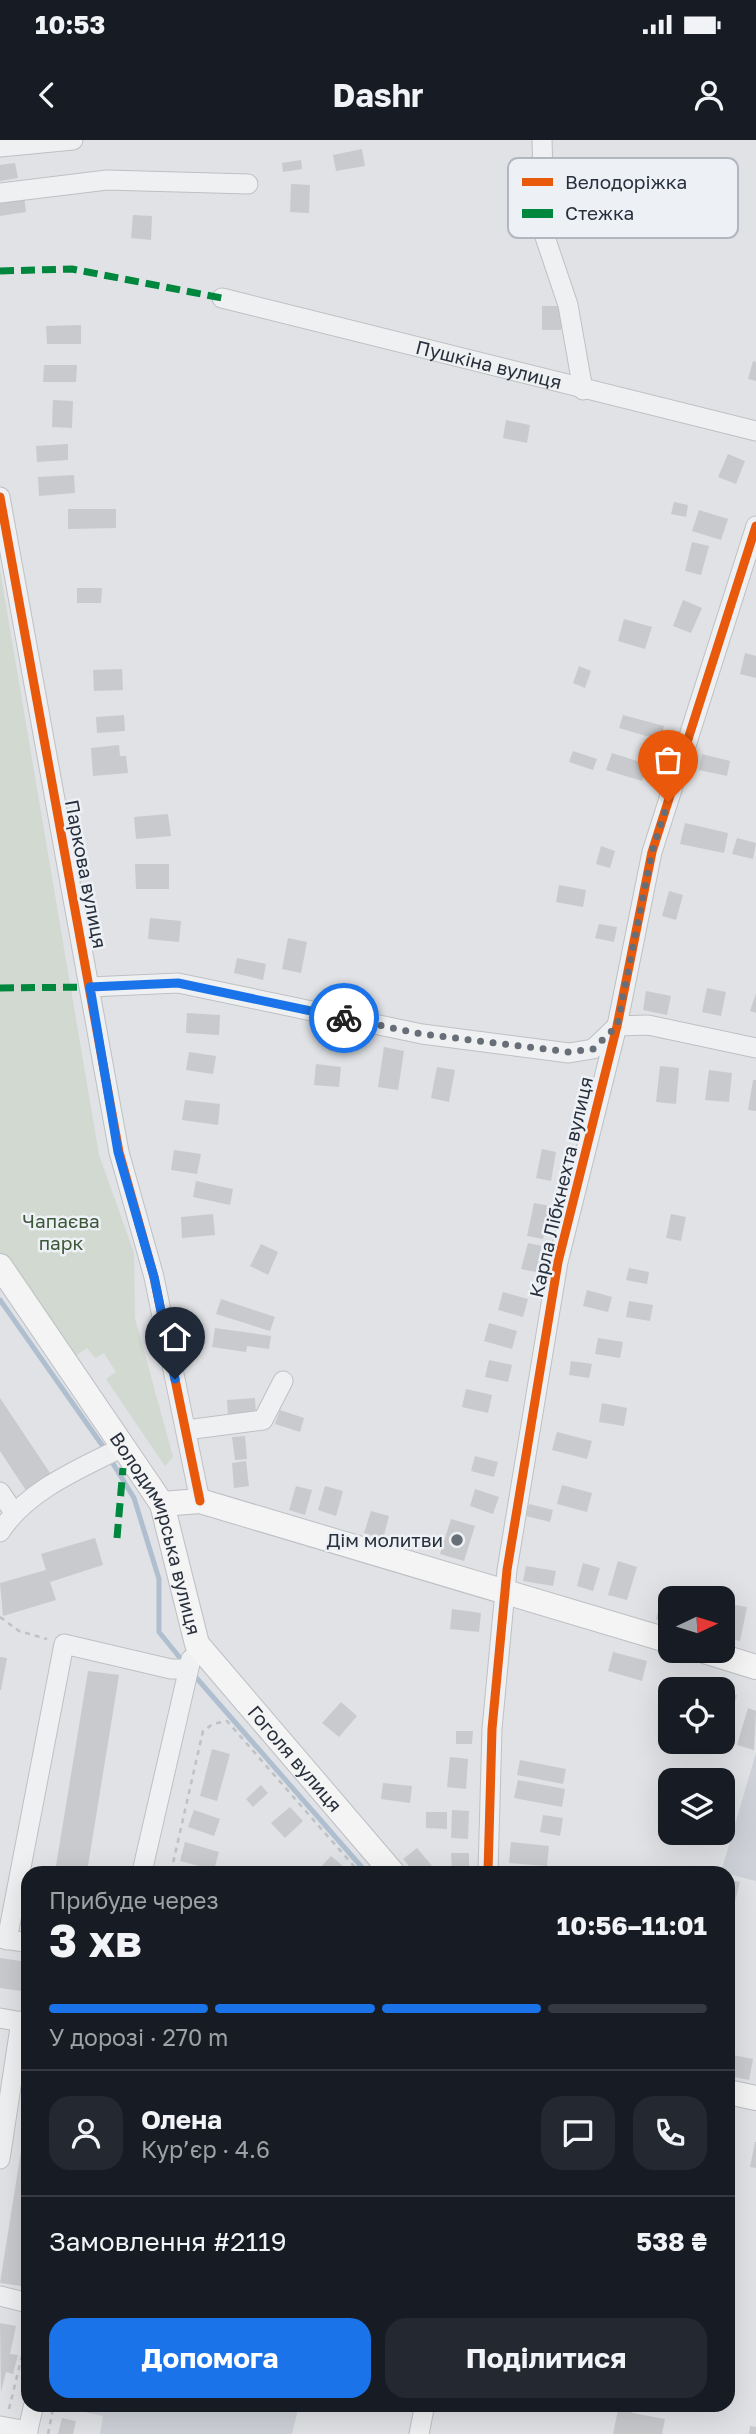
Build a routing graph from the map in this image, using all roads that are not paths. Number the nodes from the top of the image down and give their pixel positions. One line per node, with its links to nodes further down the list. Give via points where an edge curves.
1 (73, 140): 3 (street)
2 (542, 140): 4 (street)
3 (0, 147)
4 (543, 158)
5 (248, 184): 6 (street, via 107,180)
6 (0, 193)
7 (545, 238): 9 (street, via 568,305)
8 (222, 298): 9 (street, Пушкіна вулиця)
9 (583, 390): 10 (street, Пушкіна вулиця)
10 (756, 431)
11 (0, 496): 13 (street, Паркова вулиця)
12 (756, 526): 14 (street, Карла Лібкнехта вулиця, via 652,852)
13 (90, 987): 14 (street, via 178,983 422,1034 569,1052 593,1049); 18 (street, Паркова вулиця, via 118,1152 154,1277)
14 (617, 1026): 15 (street, via 648,1025); 25 (street, Карла Лібкнехта вулиця, via 558,1262)
15 (756, 1048)
16 (0, 1266): 19 (main road, Володимирська вулиця)
17 (283, 1381): 18 (street, via 263,1420)
18 (186, 1430): 21 (street, Паркова вулиця)
19 (125, 1446): 22 (main road, Володимирська вулиця); 23 (street)
20 (0, 1492): 23 (street)
21 (200, 1502): 22 (main road); 25 (main road)
22 (162, 1504): 27 (main road, Володимирська вулиця)
23 (13, 1511): 24 (street)
24 (0, 1532)
25 (506, 1592): 26 (main road); 33 (street, Карла Лібкнехта вулиця, via 492,1729)
26 (658, 1637)
27 (197, 1644): 30 (street, Володимирська вулиця); 32 (main road, Гоголя вулиця)
28 (735, 1661): 29 (main road)
29 (756, 1667)
30 (187, 1669): 31 (street, Володимирська вулиця); 34 (street, via 64,1644)
31 (143, 1866)
32 (387, 1866)
33 (488, 1866)
34 (3, 1939): 35 (street)
35 (21, 1942)
36 (0, 2018): 37 (street)
37 (21, 2022)
38 (21, 2039): 41 (street)
39 (735, 2094): 40 (main road)
40 (756, 2098)
41 (0, 2159)
42 (0, 2296): 43 (street)
43 (21, 2301)
44 (32, 2412): 47 (street)
45 (423, 2412): 48 (street)
46 (2, 2426): 47 (street)
47 (27, 2433)
48 (419, 2434)

